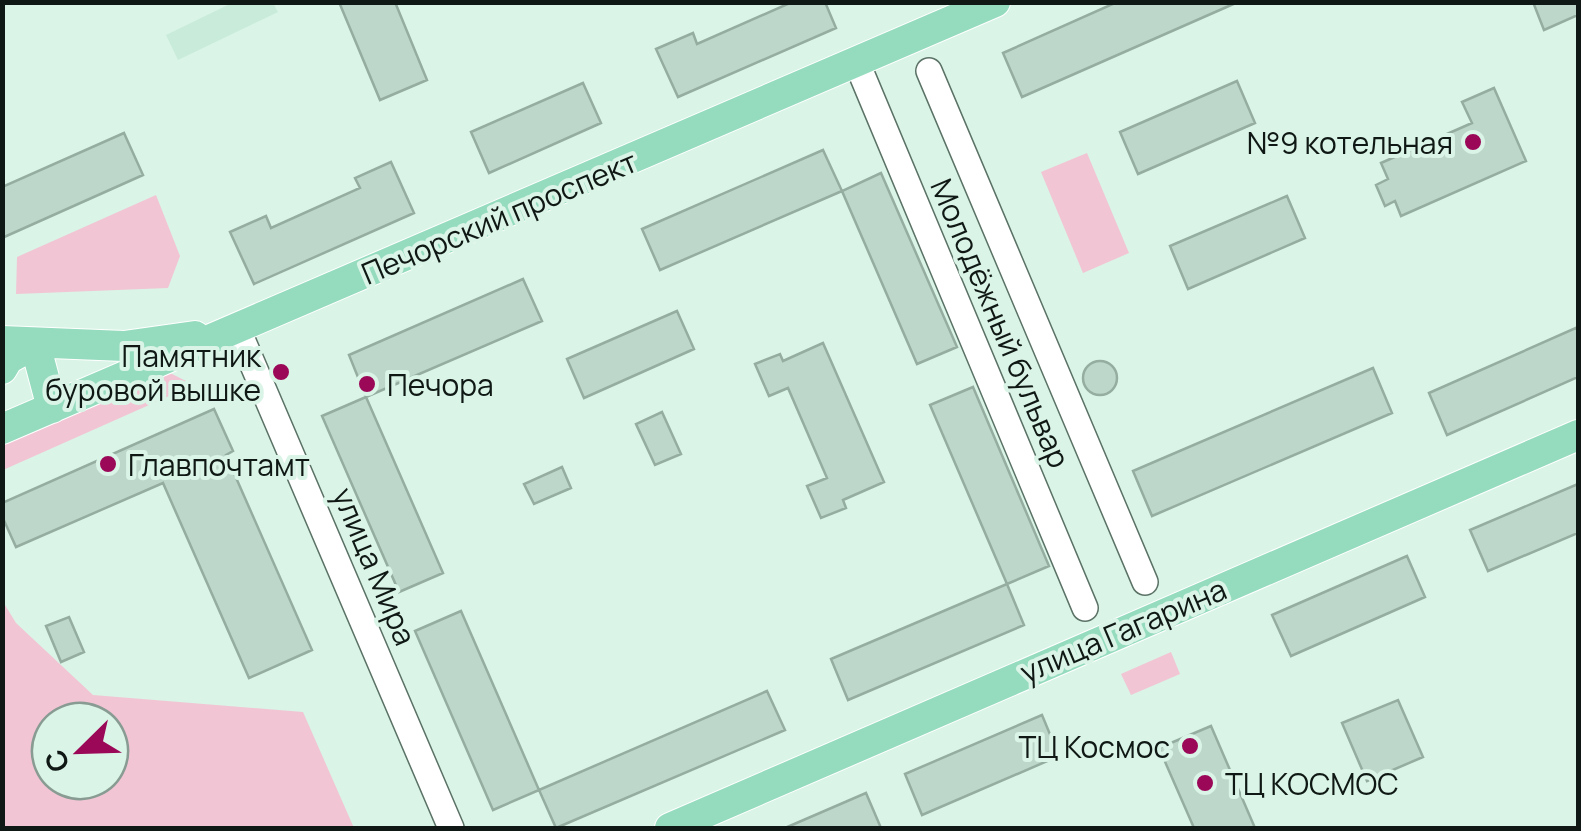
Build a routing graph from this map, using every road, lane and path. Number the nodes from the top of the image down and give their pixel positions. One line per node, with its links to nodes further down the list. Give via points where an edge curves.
1 (995, 2): 2 (main road, Печорский проспект)
2 (856, 63): 4 (main road, Печорский проспект); 13 (street, Молодёжный бульвар)
3 (929, 71): 12 (street)
4 (238, 330): 5 (main road, via 124,346); 8 (main road, Печорский проспект); 14 (street, улица Мира)
5 (34, 344): 6 (main road); 7 (main road)
6 (3, 360): 7 (main road)
7 (44, 378): 8 (main road); 9 (main road)
8 (101, 387): 9 (main road, Печорский проспект)
9 (52, 408): 10 (main road, Печорский проспект)
10 (2, 428)
11 (1578, 435): 15 (main road, улица Гагарина)
12 (1145, 582)
13 (1086, 608)
14 (451, 828)
15 (670, 828)

